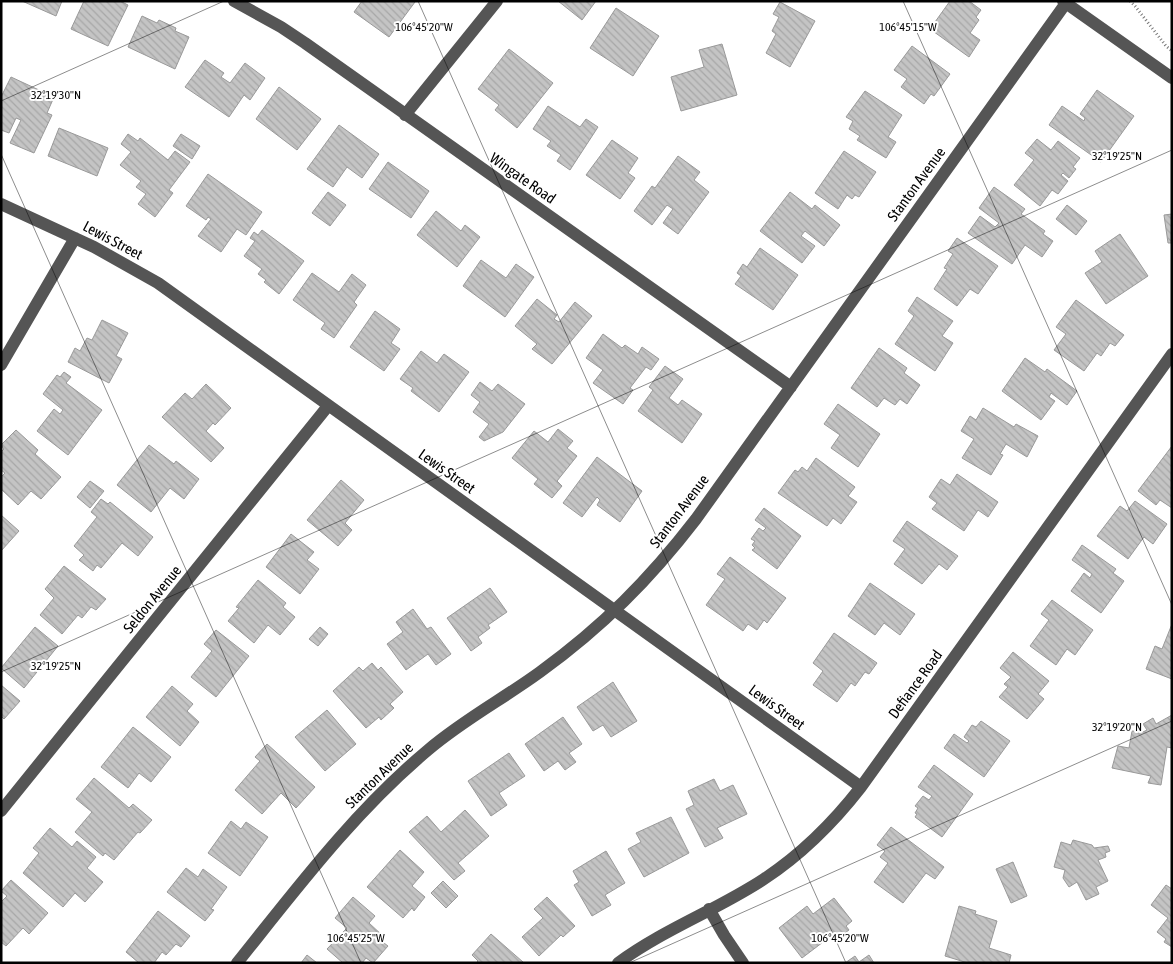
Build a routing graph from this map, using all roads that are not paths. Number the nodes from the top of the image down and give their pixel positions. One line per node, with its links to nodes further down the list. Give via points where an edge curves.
1 (234, 1): 5 (street, Wingate Road, via 305,43)
2 (497, 1): 5 (street)
3 (1064, 2): 4 (street); 10 (street, Stanton Avenue)
4 (1172, 78)
5 (405, 115): 10 (street, Wingate Road)
6 (1, 204): 7 (street, Lewis Street)
7 (75, 238): 9 (street); 11 (street, Lewis Street, via 158,283)
8 (1172, 354): 13 (street, Defiance Road)
9 (1, 365)
10 (791, 387): 12 (street, Stanton Avenue, via 677,543)
11 (328, 406): 12 (street, Lewis Street); 14 (street, Seldon Avenue)
12 (616, 611): 13 (street, Lewis Street); 16 (street, Stanton Avenue, via 560,657 468,719 411,765 345,830)
13 (861, 787): 15 (street, Defiance Road, via 836,818 803,850 764,879)
14 (1, 811)
15 (709, 909): 17 (street, Defiance Road, via 651,940); 18 (street)
16 (237, 963)
17 (618, 963)
18 (743, 963)

